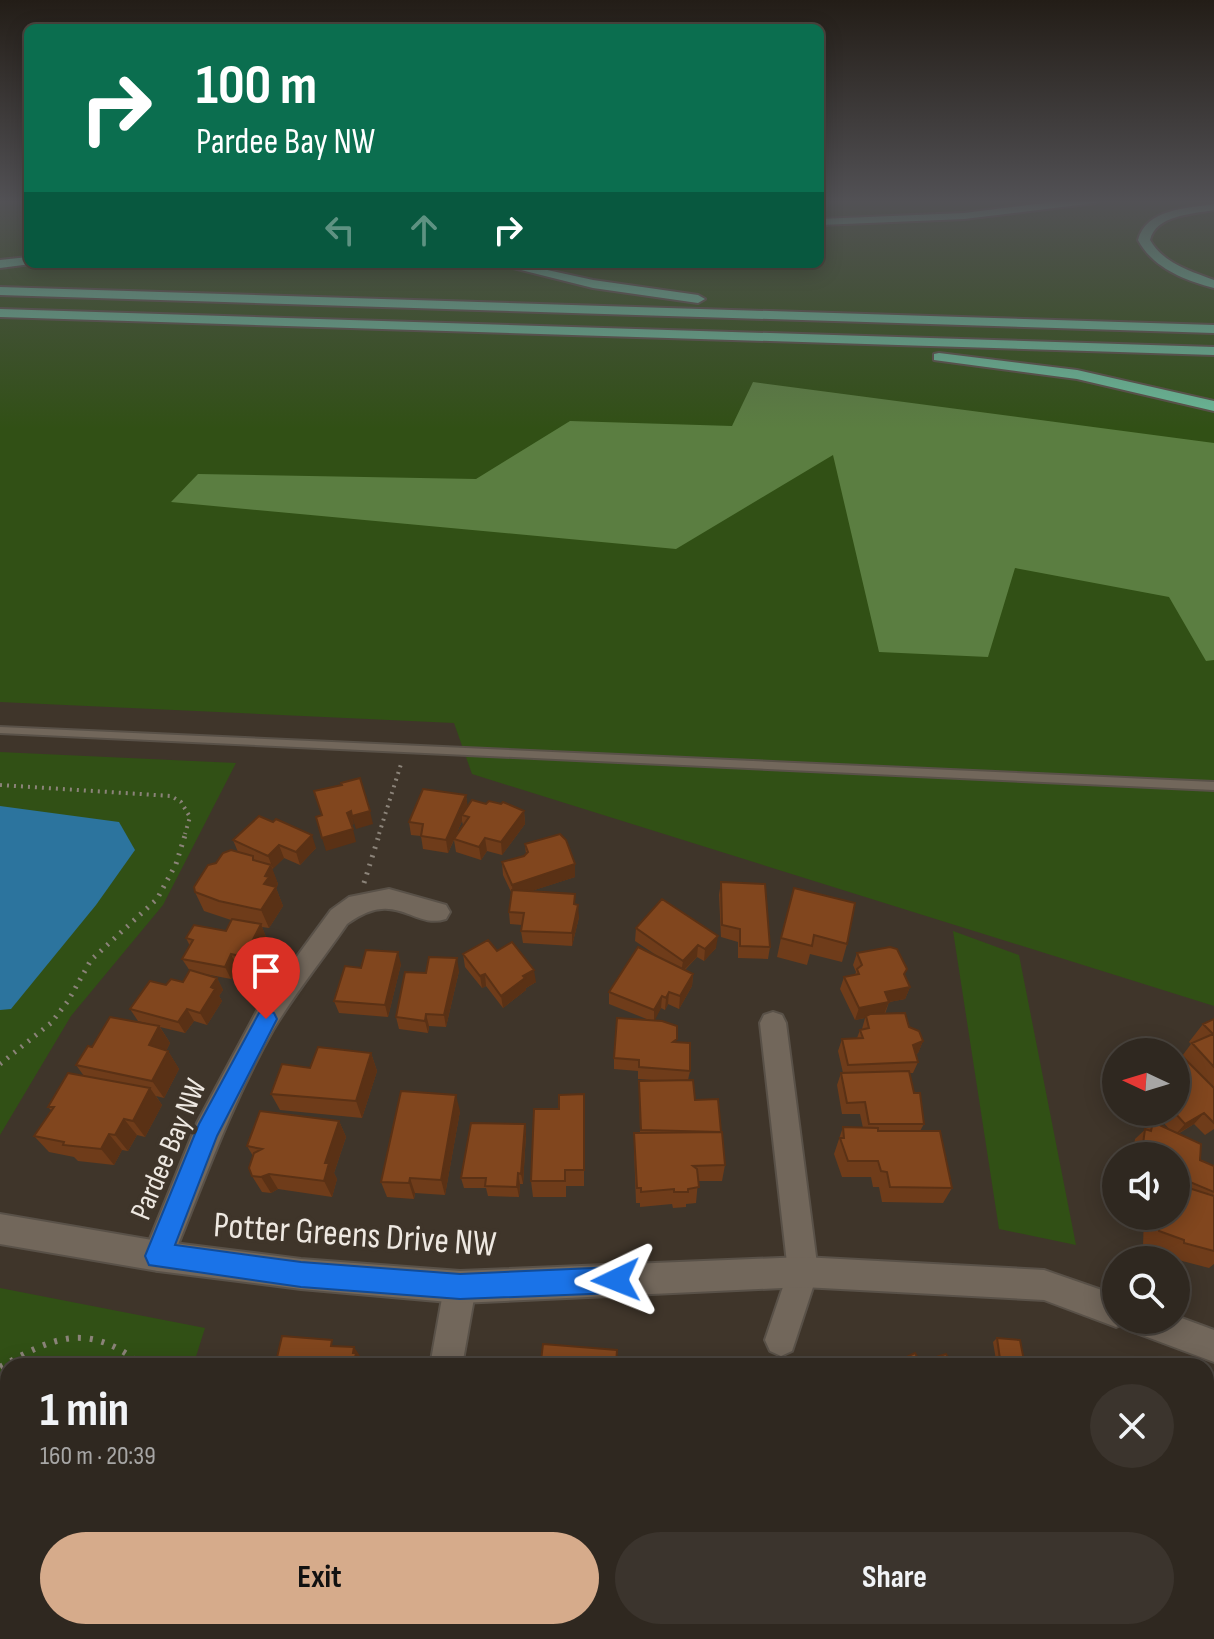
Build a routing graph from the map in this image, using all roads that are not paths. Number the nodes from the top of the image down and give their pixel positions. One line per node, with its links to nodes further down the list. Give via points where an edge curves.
1 (559, 276): 5 (highway, via 691,298 1137,321)
2 (0, 291): 5 (highway)
3 (0, 313): 4 (highway)
4 (453, 327): 7 (highway); 8 (highway, via 558,338 969,359 1112,381)
5 (1175, 328): 6 (highway)
6 (1214, 329)
7 (1214, 351)
8 (1214, 406)
9 (0, 730): 10 (lane)
10 (1214, 786)
11 (438, 912): 14 (street, Pardee Bay NW, via 389,898 357,904 339,917 243,1060 207,1132)
12 (773, 1023): 15 (street)
13 (0, 1229): 14 (street, Potter Greens Drive NW)
14 (158, 1256): 16 (street, Potter Greens Drive NW)
15 (803, 1272): 16 (street, Potter Greens Drive NW); 17 (street, Potter Greens Drive NW, via 1044,1285); 19 (street)
16 (460, 1287): 21 (street)
17 (1102, 1306)
18 (1181, 1334): 20 (street)
19 (781, 1340)
20 (1214, 1346)
21 (447, 1358)

